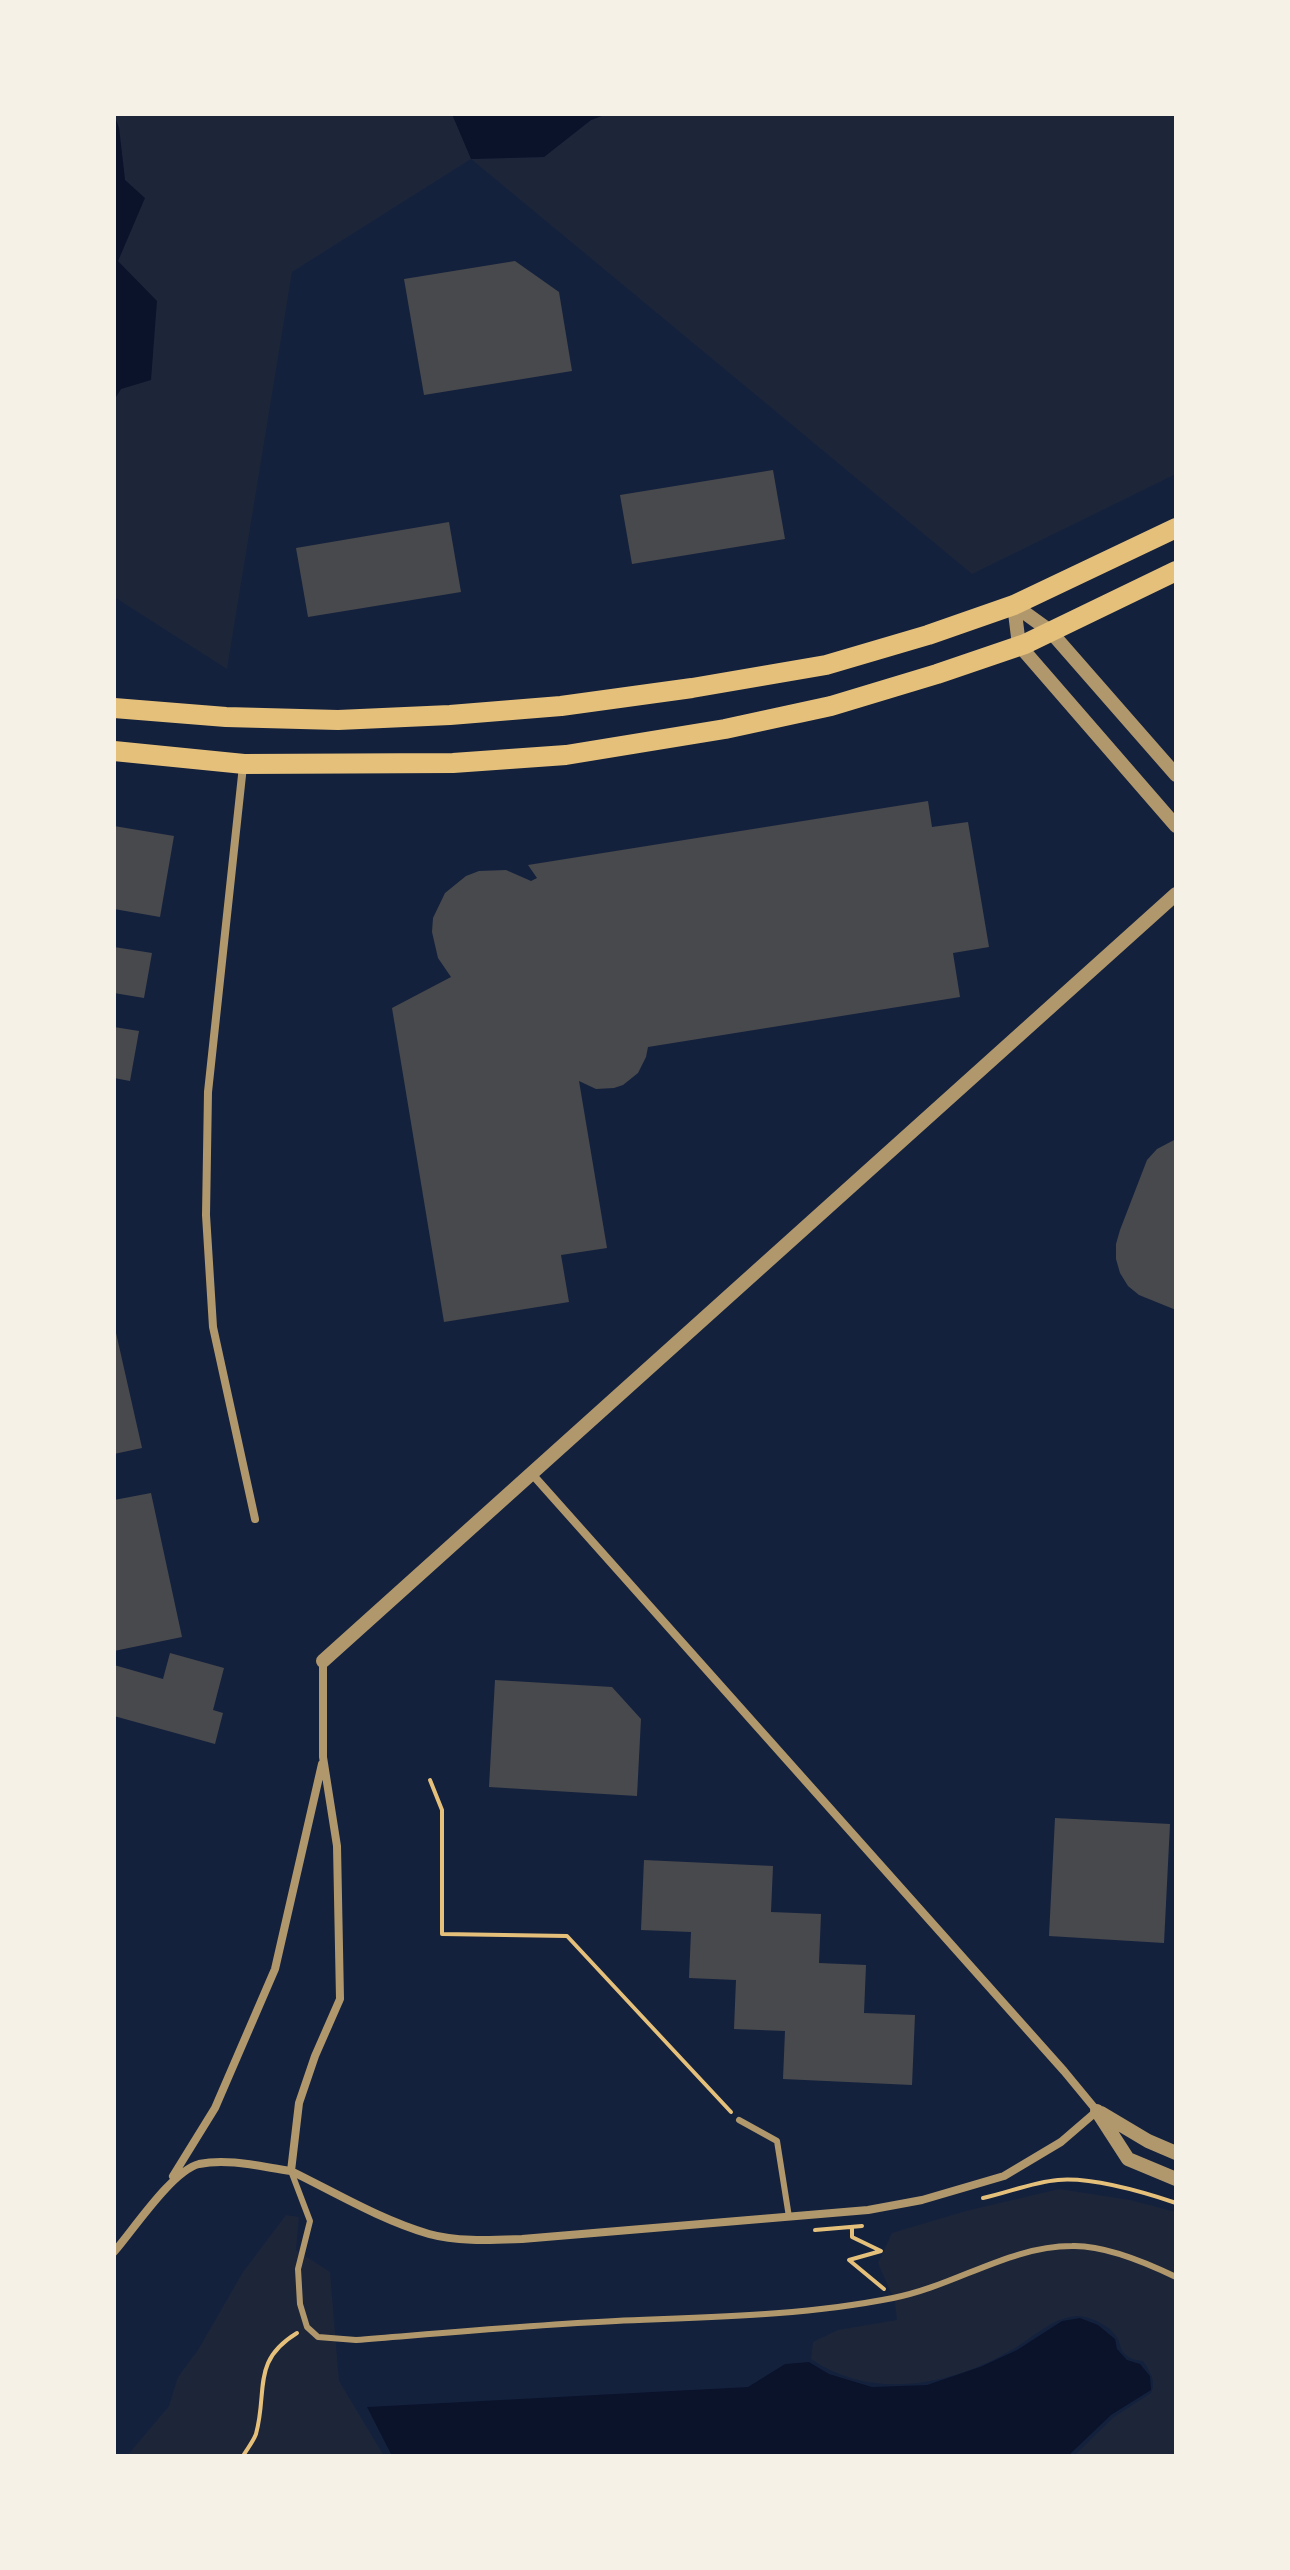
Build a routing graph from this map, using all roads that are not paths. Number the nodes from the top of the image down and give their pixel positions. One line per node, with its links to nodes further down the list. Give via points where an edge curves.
1 (1176, 528): 3 (main road)
2 (1176, 571): 4 (main road)
3 (1014, 605): 4 (street); 5 (street); 6 (main road, via 826,665 561,706 338,720)
4 (1050, 631): 5 (main road); 9 (street)
5 (1019, 645): 8 (main road, via 831,706 566,755 453,763); 10 (street)
6 (114, 708)
7 (114, 751): 8 (main road)
8 (244, 764): 13 (street, via 208,1092 206,1215 213,1327)
9 (1176, 775)
10 (1176, 826)
11 (1176, 894): 12 (street)
12 (532, 1474): 14 (street); 16 (street)
13 (255, 1519)
14 (323, 1661): 15 (street)
15 (323, 1757): 19 (street, via 337,1846 340,1999 299,2103); 21 (street, via 275,1969 215,2108)
16 (1097, 2111): 18 (street); 20 (street, via 1128,2159); 22 (street, via 1061,2142 1004,2176 922,2200)
17 (739, 2120): 22 (lane, via 777,2141)
18 (1176, 2153)
19 (291, 2171): 21 (street, via 231,2162 197,2165); 22 (street, via 430,2234 475,2240); 24 (lane, via 310,2221 298,2269 300,2304 307,2327 318,2337 356,2340 719,2318 895,2298 1032,2249 1075,2245 1122,2255)
20 (1176, 2179)
21 (171, 2181): 23 (street)
22 (789, 2217)
23 (114, 2252)
24 (1176, 2277)

